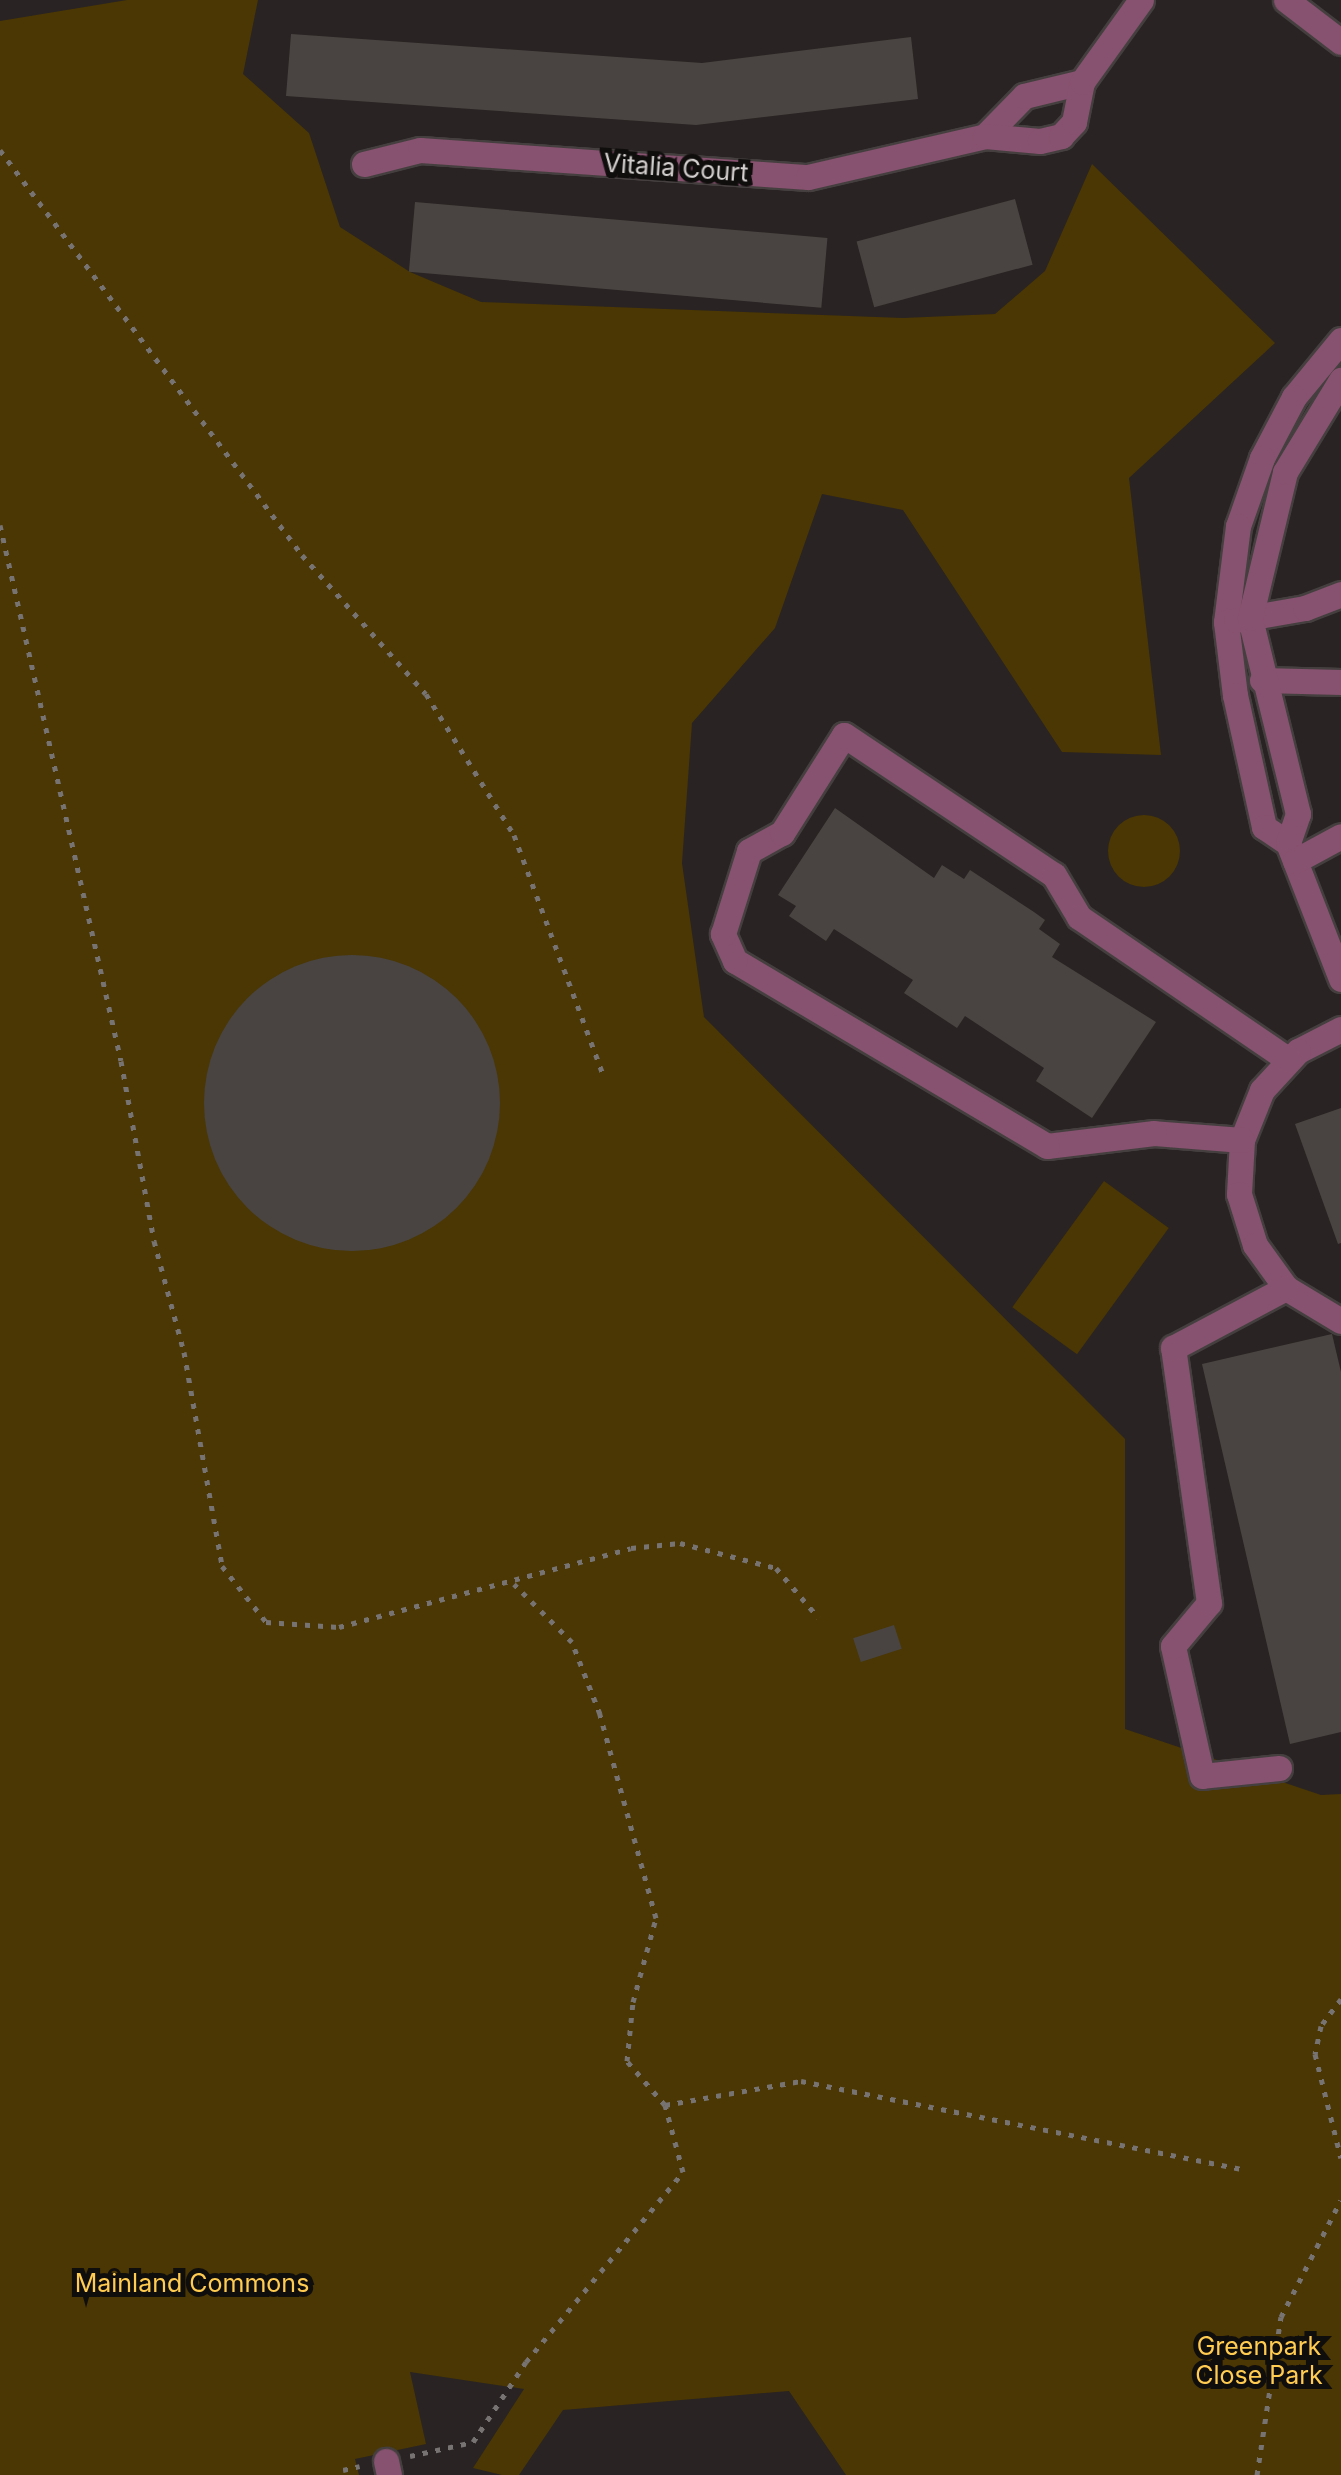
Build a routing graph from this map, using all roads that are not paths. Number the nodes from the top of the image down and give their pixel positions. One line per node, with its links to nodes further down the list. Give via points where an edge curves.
1 (1140, 0): 4 (street, Vitalia Court)
2 (1286, 0): 3 (street)
3 (1340, 39)
4 (1082, 82): 5 (street, via 1024,96); 5 (street, Vitalia Court, via 1079,113 1060,136)
5 (986, 136): 6 (street, Vitalia Court, via 808,177 420,150)
6 (364, 164)
7 (1341, 340): 10 (street, via 1294,397 1262,458 1238,526)
8 (1341, 380): 10 (street, via 1285,472)
9 (1341, 594): 10 (street)
10 (1238, 620): 11 (street); 14 (street, via 1264,828)
11 (1262, 680): 12 (street); 14 (street, via 1298,814)
12 (1341, 682)
13 (1341, 836): 14 (street)
14 (1291, 852): 15 (street)
15 (1341, 979)
16 (1341, 1029): 17 (street)
17 (1290, 1060): 18 (street, via 1262,1090); 18 (street, via 1079,917 1054,875 844,735 782,833 748,851 723,934 735,961 1047,1146 1154,1134)
18 (1242, 1140): 19 (street, via 1240,1194 1254,1245)
19 (1286, 1288): 20 (street); 21 (street, via 1173,1348 1209,1603 1172,1646 1202,1776)
20 (1341, 1322)
21 (1279, 1768)

